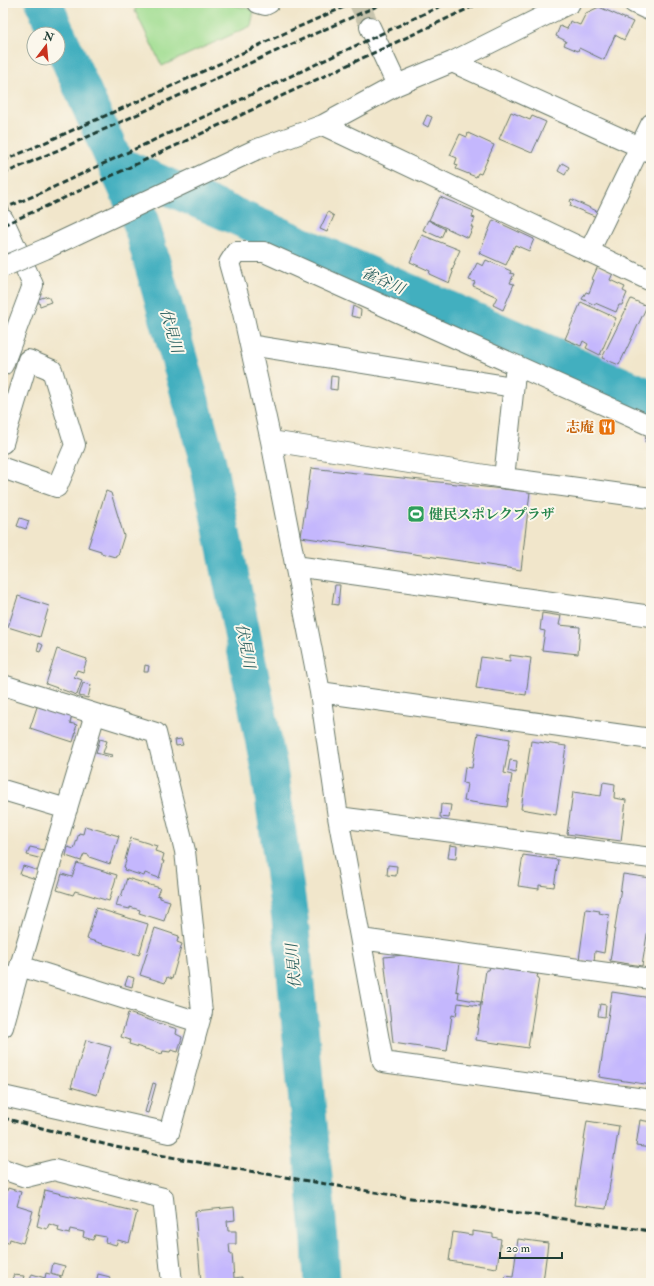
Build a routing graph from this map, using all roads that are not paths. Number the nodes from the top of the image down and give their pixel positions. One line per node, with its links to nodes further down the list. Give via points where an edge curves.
1 (258, 3): 2 (street)
2 (269, 3)
3 (570, 3): 7 (street)
4 (634, 3): 5 (street)
5 (651, 11)
6 (370, 27): 8 (street)
7 (452, 62): 8 (street); 11 (street)
8 (397, 86): 10 (street)
9 (651, 124): 11 (street)
10 (323, 125): 13 (street); 14 (street, bridge, via 255,150)
11 (646, 150): 13 (street)
12 (3, 219): 18 (street, via 33,285)
13 (590, 252): 15 (street)
14 (3, 267)
15 (651, 281)
16 (250, 345): 17 (street, via 229,263 236,252 264,252); 19 (street); 21 (street)
17 (516, 364): 19 (street); 20 (street)
18 (3, 365)
19 (513, 387): 24 (street)
20 (651, 426)
21 (271, 441): 24 (street); 26 (street)
22 (3, 443): 23 (street, via 28,360 52,370 75,445 57,487)
23 (3, 468)
24 (504, 478): 25 (street)
25 (651, 498)
26 (295, 566): 27 (street); 29 (street)
27 (651, 616)
28 (3, 685): 30 (street)
29 (320, 692): 31 (street); 34 (street)
30 (95, 714): 33 (street); 39 (street, via 156,733 185,851 202,1012)
31 (651, 739)
32 (3, 790): 33 (street)
33 (66, 810): 37 (street)
34 (338, 817): 35 (street); 36 (street)
35 (651, 858)
36 (361, 939): 38 (street); 42 (street, via 383,1062)
37 (20, 966): 39 (street); 40 (street)
38 (651, 979)
39 (199, 1022): 41 (street, via 169,1133)
40 (3, 1027)
41 (3, 1096)
42 (651, 1100)
43 (3, 1169): 44 (street, via 26,1177 54,1170 163,1198)
44 (172, 1283)

